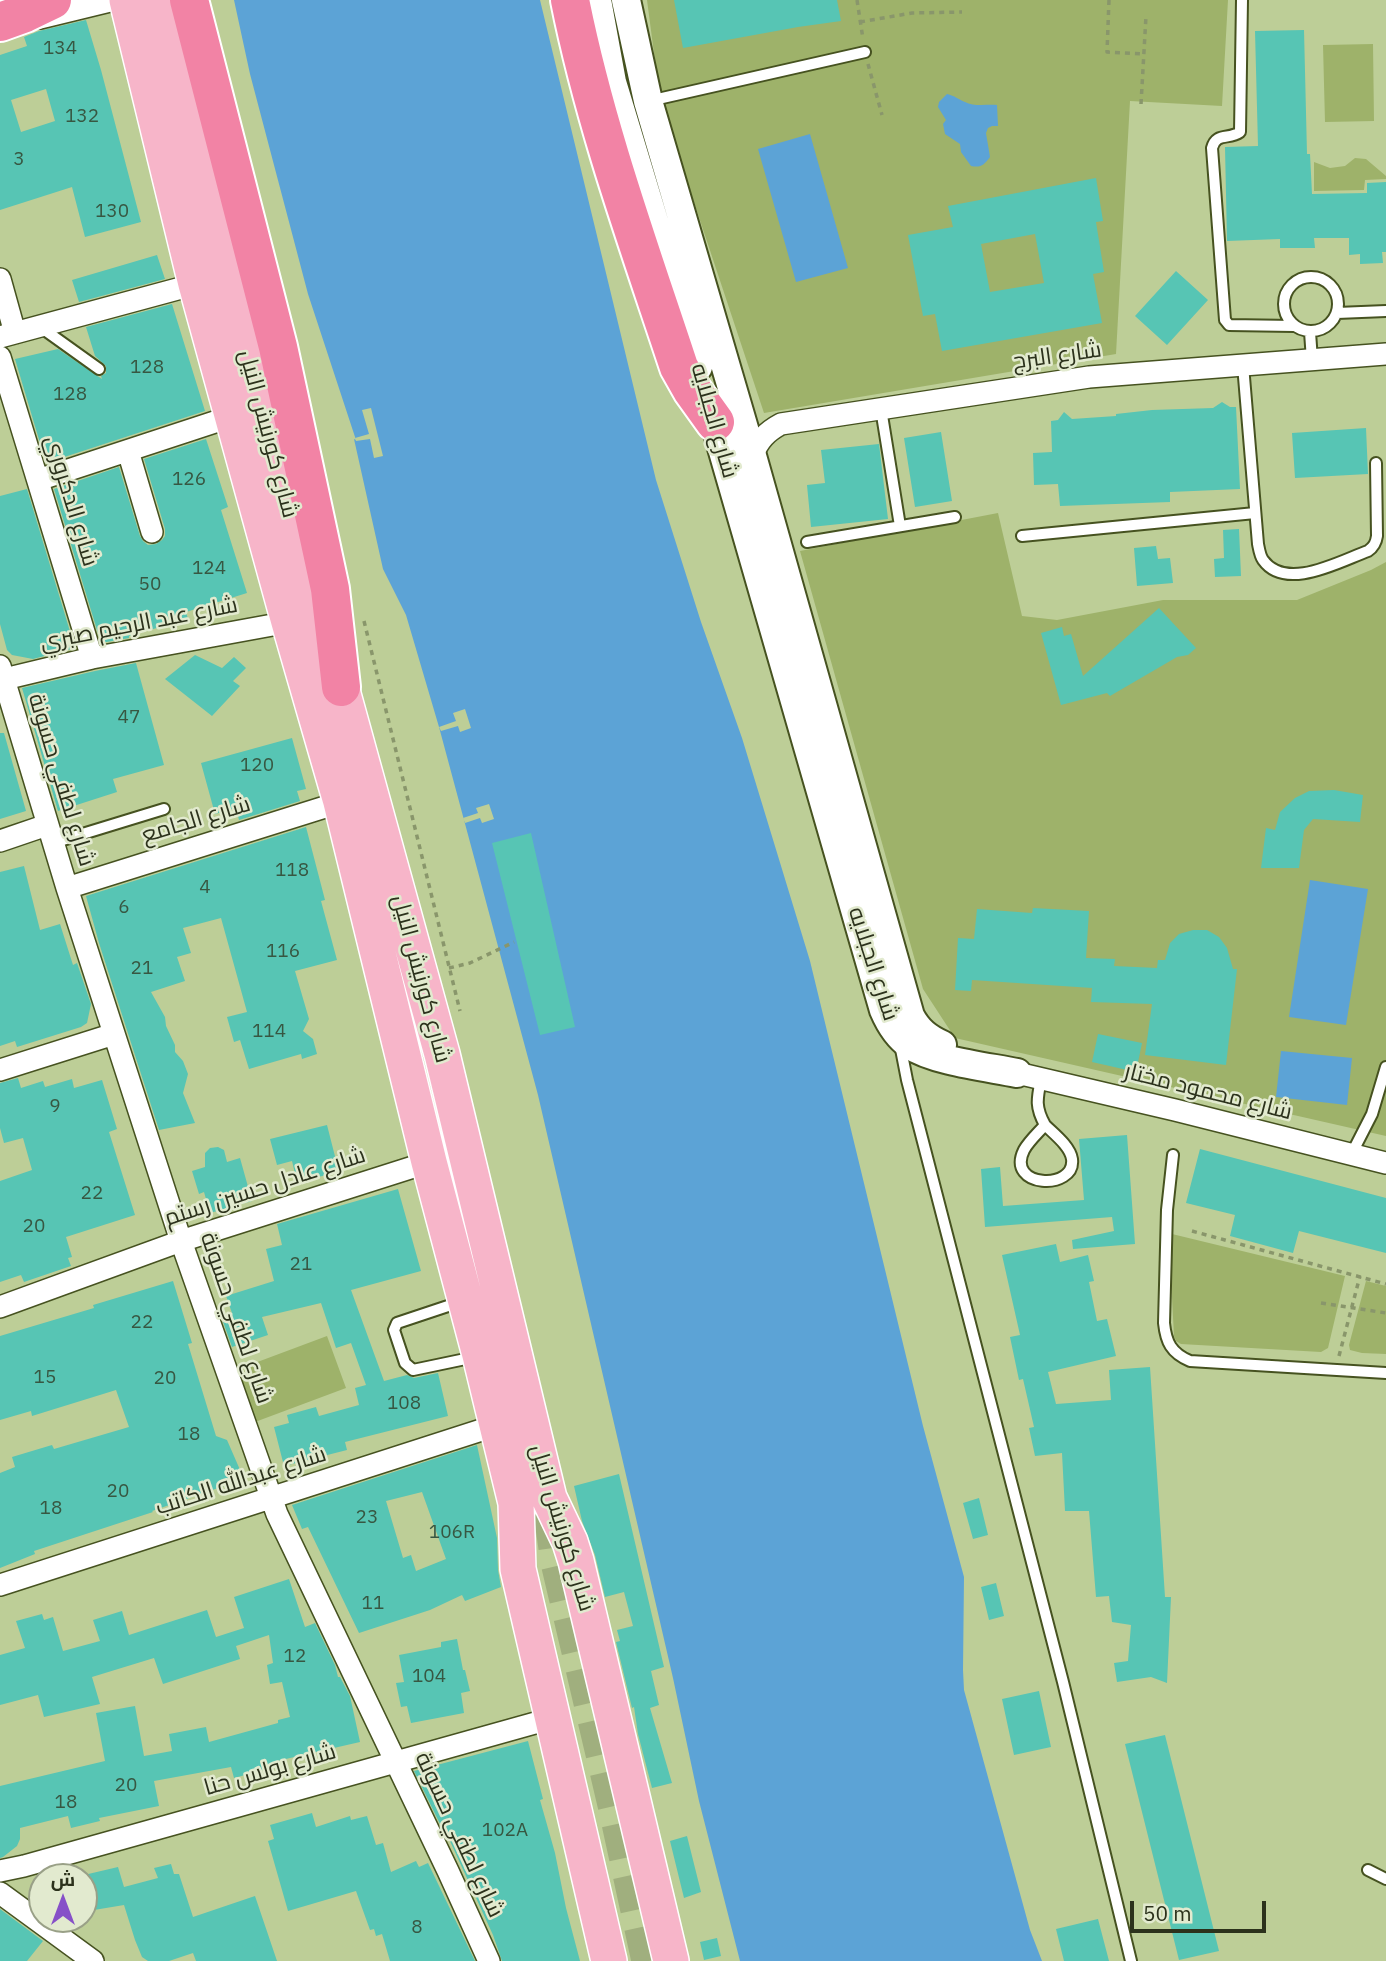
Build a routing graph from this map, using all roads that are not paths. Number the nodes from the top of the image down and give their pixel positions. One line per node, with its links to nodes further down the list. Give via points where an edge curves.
1 (52, 0): 10 (highway)
2 (114, 0): 10 (street)
3 (127, 0): 14 (main road, شارع كورنيش النيل)
4 (160, 0): 42 (main road, شارع كورنيش النيل, via 231,294 317,617)
5 (189, 0): 42 (highway, via 278,347 330,589)
6 (570, 0): 28 (highway, via 608,151 679,367)
7 (597, 0): 28 (street, شارع الجبلايه, via 612,82)
8 (626, 0): 12 (street, شارع الجبلايه)
9 (1242, 0): 18 (lane, via 1240,132 1218,137 1212,148 1225,320 1229,325)
10 (0, 24)
11 (865, 52): 12 (lane)
12 (648, 101): 30 (street, شارع الجبلايه)
13 (0, 279): 20 (street)
14 (197, 284): 17 (street); 27 (main road, شارع كورنيش النيل)
15 (1386, 311): 16 (lane)
16 (1337, 313): 18 (lane, via 1337,296 1327,282 1302,278 1284,296 1284,313); 19 (lane, via 1327,326)
17 (39, 326): 20 (street); 25 (lane)
18 (1294, 326): 19 (lane)
19 (1310, 332): 23 (lane)
20 (8, 335)
21 (1386, 355): 23 (street, شارع البرج)
22 (0, 358): 32 (street, شارع الدكروري)
23 (1312, 360): 24 (street, شارع البرج)
24 (1243, 365): 26 (street, شارع البرج, via 1089,377); 33 (lane)
25 (99, 369)
26 (881, 409): 30 (street, شارع البرج, via 781,424 758,442); 35 (lane)
27 (233, 416): 29 (street); 39 (main road, شارع كورنيش النيل)
28 (715, 422): 49 (street, شارع الجبلايه, via 884,1010)
29 (128, 451): 32 (street); 36 (street)
30 (752, 456): 52 (street, شارع الجبلايه, via 910,1016 926,1037)
31 (1376, 463): 33 (lane, via 1377,536 1368,551 1289,576 1263,559)
32 (38, 480): 40 (street, شارع الدكروري)
33 (1255, 513): 37 (lane)
34 (955, 517): 35 (lane)
35 (900, 526): 38 (lane)
36 (152, 532)
37 (1022, 536)
38 (807, 542)
39 (289, 622): 40 (street, شارع عبد الرحيم صبري); 43 (main road, شارع كورنيش النيل)
40 (92, 659): 41 (street, شارع عبد الرحيم صبري)
41 (1, 675): 45 (street, شارع لطفي حسونة)
42 (341, 687): 75 (main road, شارع كورنيش النيل, via 442,1054 549,1498 576,1561)
43 (341, 802): 47 (street, شارع الجامع); 56 (main road, شارع كورنيش النيل)
44 (164, 809): 45 (lane)
45 (50, 834): 46 (street); 47 (street, شارع لطفي حسونة)
46 (0, 841)
47 (67, 888): 48 (street, شارع لطفي حسونة)
48 (114, 1034): 51 (street); 58 (street, شارع لطفي حسونة)
49 (898, 1035): 52 (street, شارع الجبلايه, via 931,1055); 76 (lane)
50 (1386, 1067): 55 (lane, via 1372,1114)
51 (0, 1070)
52 (1029, 1076): 53 (lane); 55 (street, شارع محمود مختار)
53 (1045, 1125): 53 (lane, via 1068,1149 1072,1160 1070,1171 1061,1180 1038,1181 1023,1171 1023,1152)
54 (1173, 1155): 62 (lane, via 1164,1295 1165,1335 1178,1356 1190,1361)
55 (1352, 1155): 57 (street, شارع محمود مختار)
56 (429, 1162): 58 (street, شارع عادل حسين رستم); 59 (main road, شارع كورنيش النيل)
57 (1386, 1164)
58 (181, 1241): 60 (street, شارع عادل حسين رستم); 64 (street, شارع لطفي حسونة)
59 (466, 1300): 61 (main road, شارع كورنيش النيل); 61 (lane, via 397,1323 394,1330 405,1363 413,1370)
60 (0, 1307)
61 (480, 1355): 63 (main road, شارع كورنيش النيل)
62 (1386, 1373)
63 (497, 1425): 64 (street, شارع عبدالله الكاتب); 66 (main road, شارع كورنيش النيل, via 516,1503 518,1569)
64 (271, 1499): 65 (street, شارع عبدالله الكاتب); 67 (street, شارع لطفي حسونة)
65 (0, 1585)
66 (553, 1718): 67 (street, شارع بولس حنا); 74 (main road, شارع كورنيش النيل)
67 (396, 1762): 69 (street, شارع بولس حنا); 73 (street, شارع لطفي حسونة)
68 (1368, 1870): 70 (lane)
69 (0, 1871)
70 (1386, 1879)
71 (0, 1893): 72 (street)
72 (93, 1961)
73 (489, 1961)
74 (609, 1961)
75 (671, 1961)
76 (1131, 1961)

